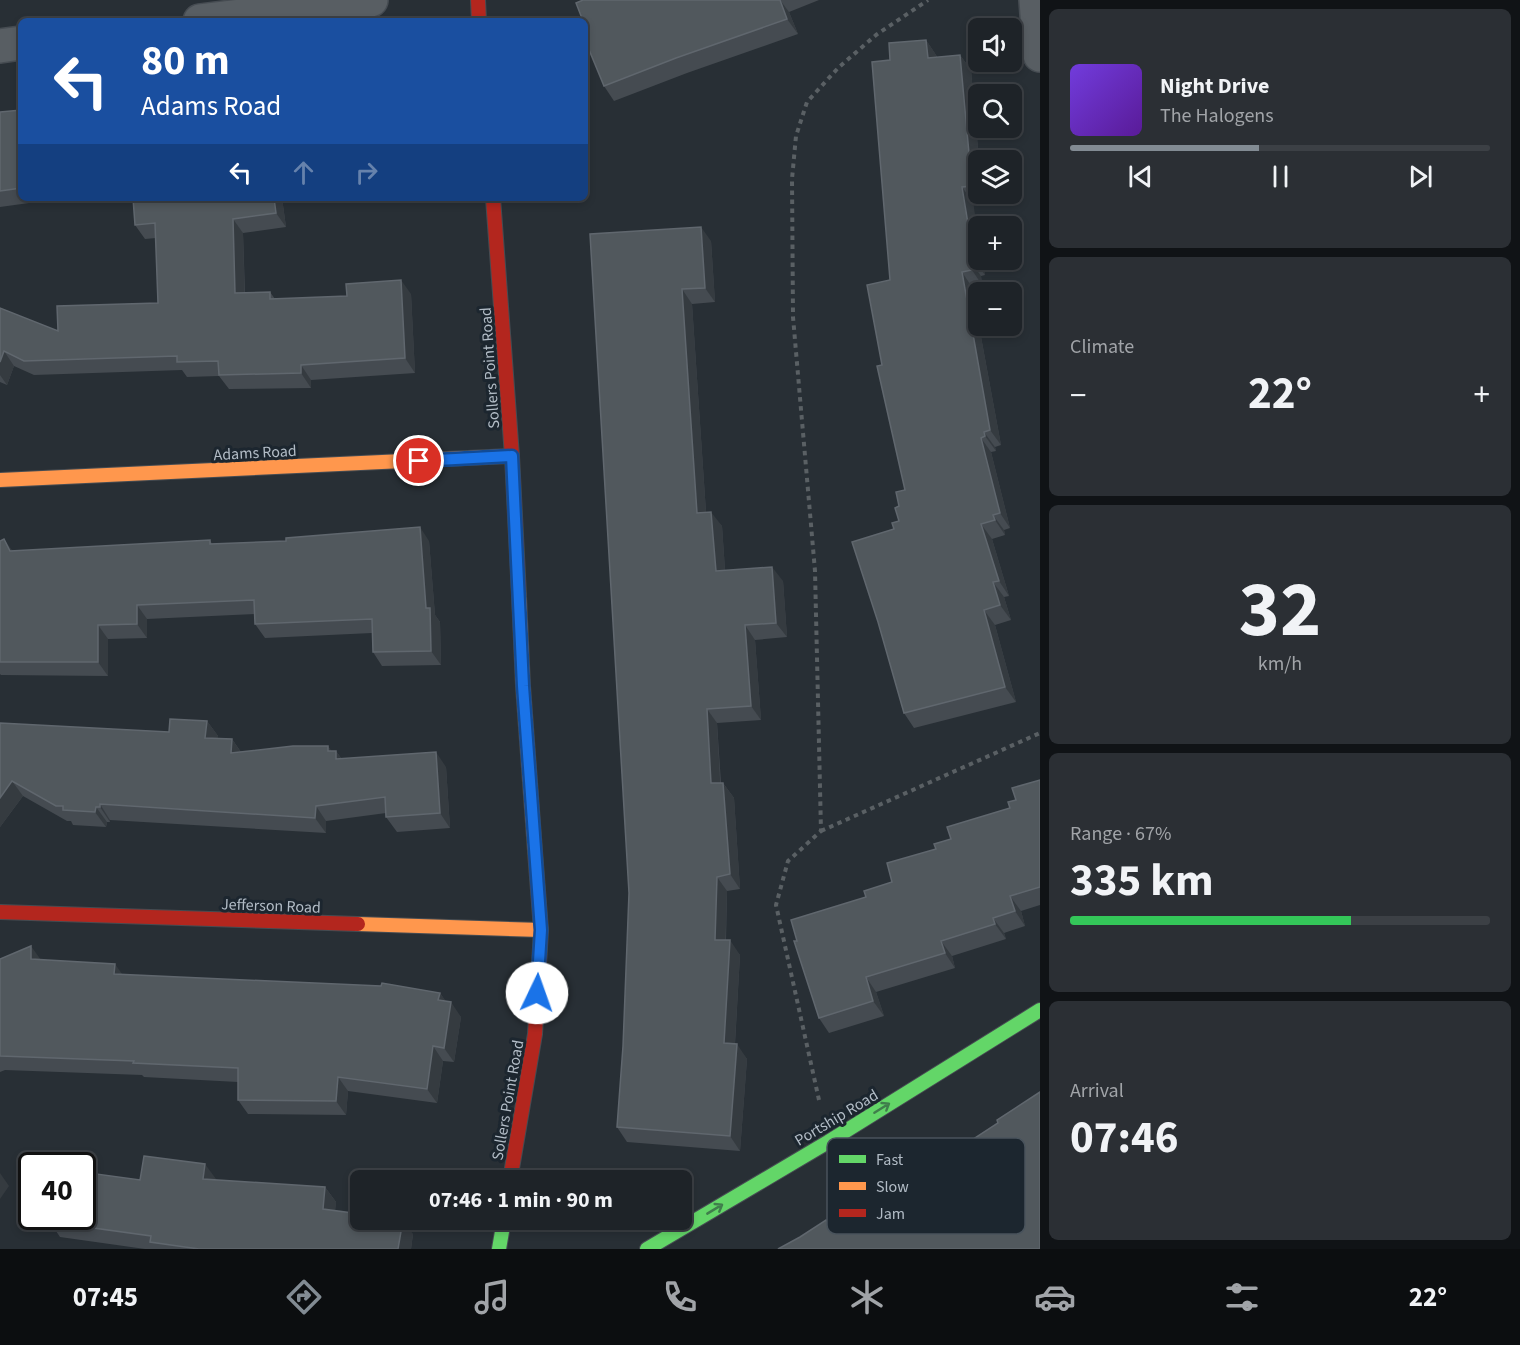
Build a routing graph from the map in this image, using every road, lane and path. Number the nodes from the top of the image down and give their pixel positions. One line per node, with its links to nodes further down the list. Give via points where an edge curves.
1 (371, 0): 5 (street)
2 (477, 0): 6 (street)
3 (928, 0): 14 (path, via 876,35 838,68 807,102 796,136 792,179 793,317 815,571)
4 (1036, 0): 9 (street)
5 (224, 18)
6 (479, 18)
7 (18, 43): 8 (street)
8 (0, 46)
9 (1040, 55)
10 (493, 201): 11 (street, Sollers Point Road)
11 (512, 456): 12 (street, Adams Road); 16 (street, Sollers Point Road, via 523,686)
12 (0, 480)
13 (1040, 734): 14 (path)
14 (820, 831): 18 (path, via 788,861 776,905)
15 (0, 912): 16 (street, Jefferson Road)
16 (541, 930): 21 (street, Sollers Point Road, via 535,1034)
17 (1040, 1010): 19 (street, Portship Road, one-way to 17)
18 (827, 1138)
19 (834, 1138)
20 (827, 1143): 24 (street, Portship Road, one-way to 20)
21 (512, 1170)
22 (502, 1230): 23 (street)
23 (499, 1249)
24 (647, 1249)

